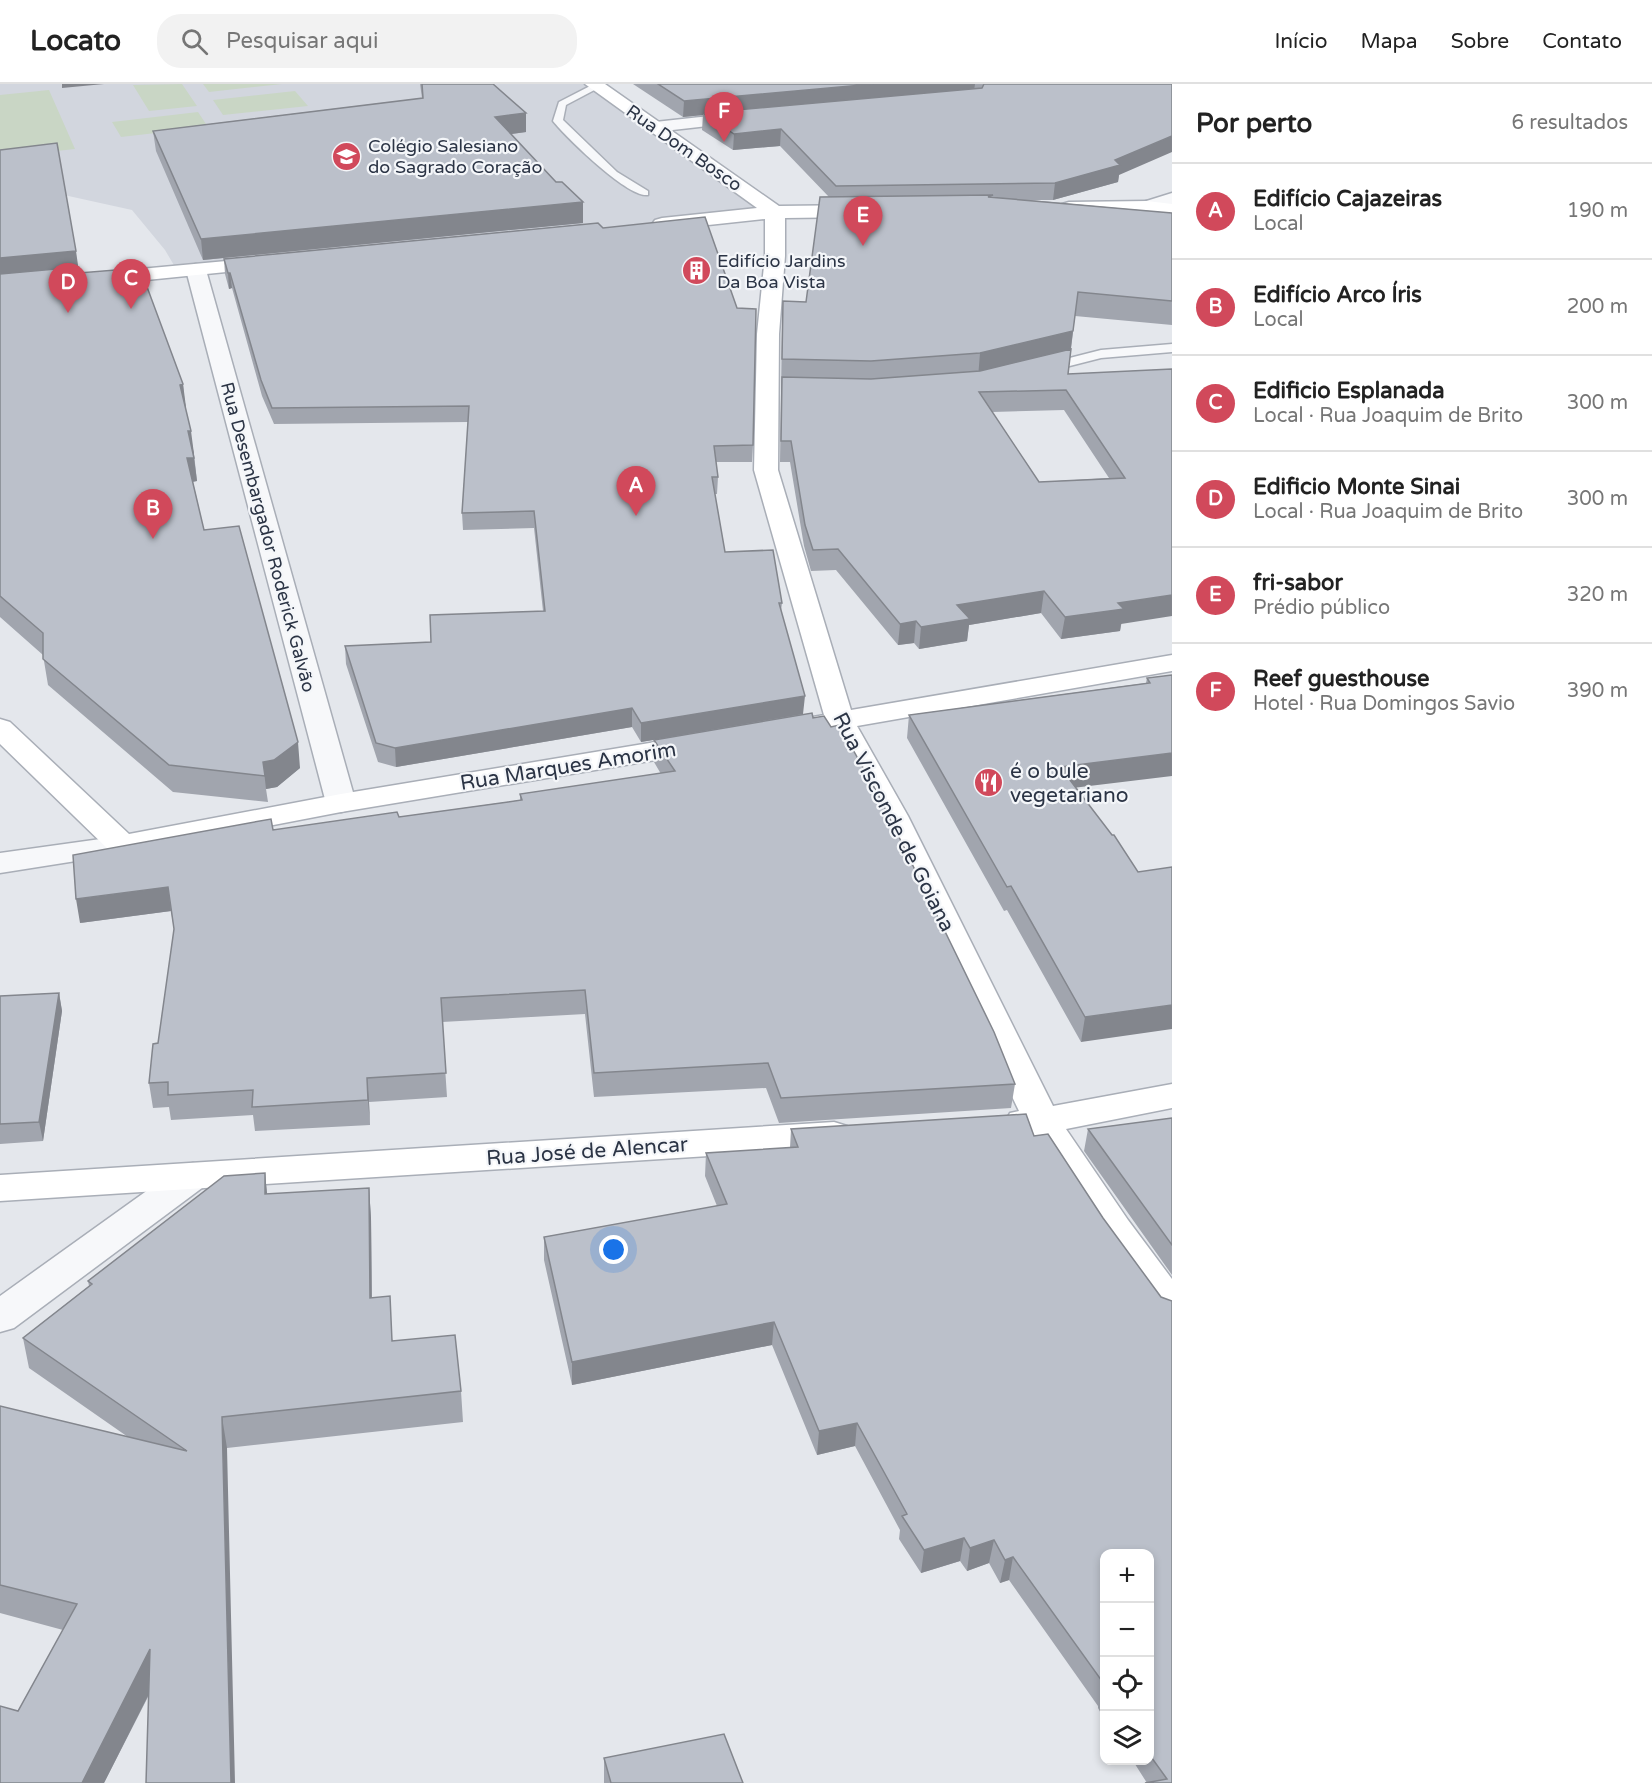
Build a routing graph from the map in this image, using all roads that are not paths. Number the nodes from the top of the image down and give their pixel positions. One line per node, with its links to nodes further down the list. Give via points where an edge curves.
1 (596, 85): 3 (street, Rua Dom Bosco); 4 (lane, via 562,104 558,121 613,174)
2 (759, 116): 3 (street)
3 (655, 127): 10 (street, Rua Dom Bosco)
4 (644, 193)
5 (1172, 199): 6 (street)
6 (1147, 207): 7 (street); 8 (street)
7 (1054, 209)
8 (1172, 210)
9 (879, 211): 10 (street)
10 (774, 212): 11 (street); 18 (street, Rua Visconde de Goiana, via 775,256 768,334 772,390 766,470)
11 (645, 225)
12 (290, 261): 13 (street)
13 (196, 270): 14 (street); 22 (street, Rua Desembargador Roderick Galvão)
14 (83, 280)
15 (1172, 348): 16 (lane, via 1101,354)
16 (1037, 370)
17 (1172, 663): 18 (street)
18 (840, 721): 20 (street); 26 (street, Rua Visconde de Goiana, via 893,816)
19 (0, 728): 23 (street)
20 (759, 734)
21 (724, 740): 22 (street, Rua Marques Amorim)
22 (341, 803): 23 (street, Rua Marques Amorim)
23 (122, 845): 24 (street, Rua Marques Amorim)
24 (0, 863)
25 (1172, 1095): 26 (street)
26 (1042, 1121): 27 (street); 31 (street, Rua Visconde de Goiana, via 1114,1230)
27 (994, 1124)
28 (863, 1133): 29 (street, Rua José de Alencar)
29 (194, 1176): 30 (street, Rua José de Alencar); 32 (street)
30 (0, 1188)
31 (1172, 1308)
32 (0, 1317)

